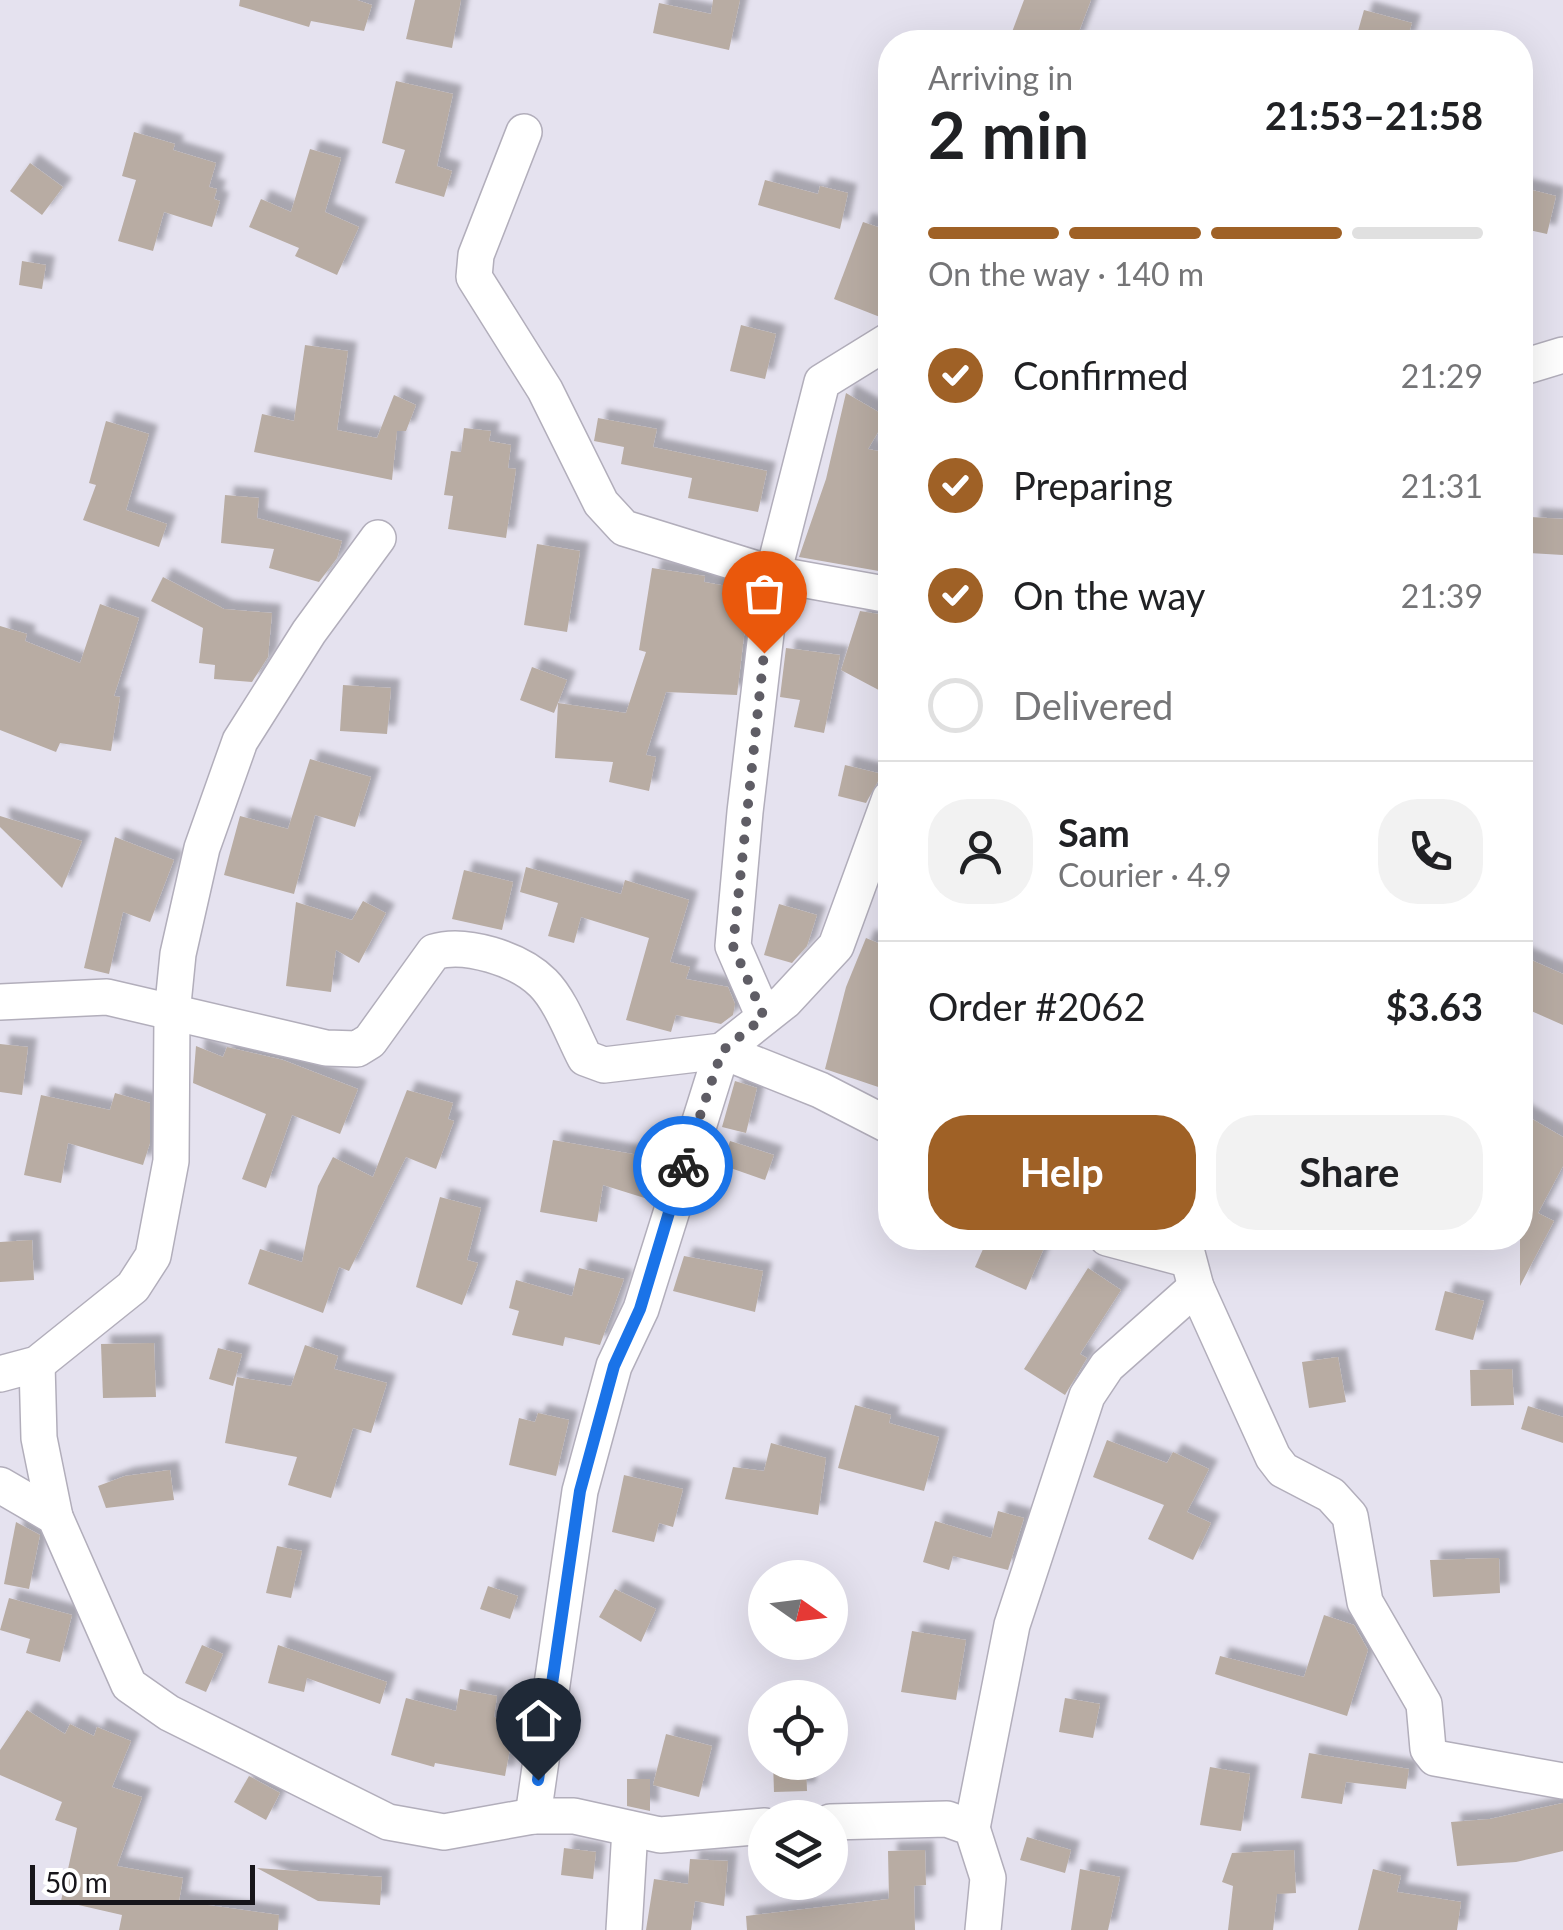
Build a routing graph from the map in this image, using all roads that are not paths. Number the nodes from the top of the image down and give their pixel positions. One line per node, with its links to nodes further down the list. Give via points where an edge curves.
1 (524, 132): 6 (street, via 476,256 474,278 545,390 611,518 640,536)
2 (878, 347): 6 (street, via 822,382)
3 (1563, 355): 4 (street)
4 (1533, 364)
5 (378, 538): 10 (street, via 240,741 202,848)
6 (773, 574): 7 (street); 11 (street, via 733,946)
7 (878, 593)
8 (878, 831): 11 (street, via 836,946)
9 (0, 1002): 10 (street, via 108,997)
10 (172, 1014): 12 (street, via 357,1049 370,1041 434,952 460,948 522,969 546,985 593,1063); 16 (street, via 174,1137 153,1256 133,1286)
11 (764, 1017): 12 (street)
12 (722, 1051): 13 (street); 21 (street, via 640,1309 614,1366 580,1491)
13 (878, 1120)
14 (1150, 1250): 15 (street)
15 (1189, 1261): 20 (street, via 1272,1458 1331,1495 1350,1516 1365,1602 1424,1704 1434,1758); 25 (street, via 1087,1396 1012,1626)
16 (37, 1364): 17 (street); 19 (street, via 39,1438)
17 (0, 1374)
18 (0, 1485): 19 (street)
19 (55, 1517): 21 (street, via 128,1684 169,1713 388,1822 444,1832)
20 (1563, 1781)
21 (533, 1816): 24 (street, via 574,1816)
22 (848, 1822): 25 (street, via 947,1819)
23 (748, 1827): 24 (street, via 660,1834)
24 (630, 1828): 26 (street)
25 (972, 1828): 27 (street, via 988,1878)
26 (624, 1930)
27 (982, 1930)

